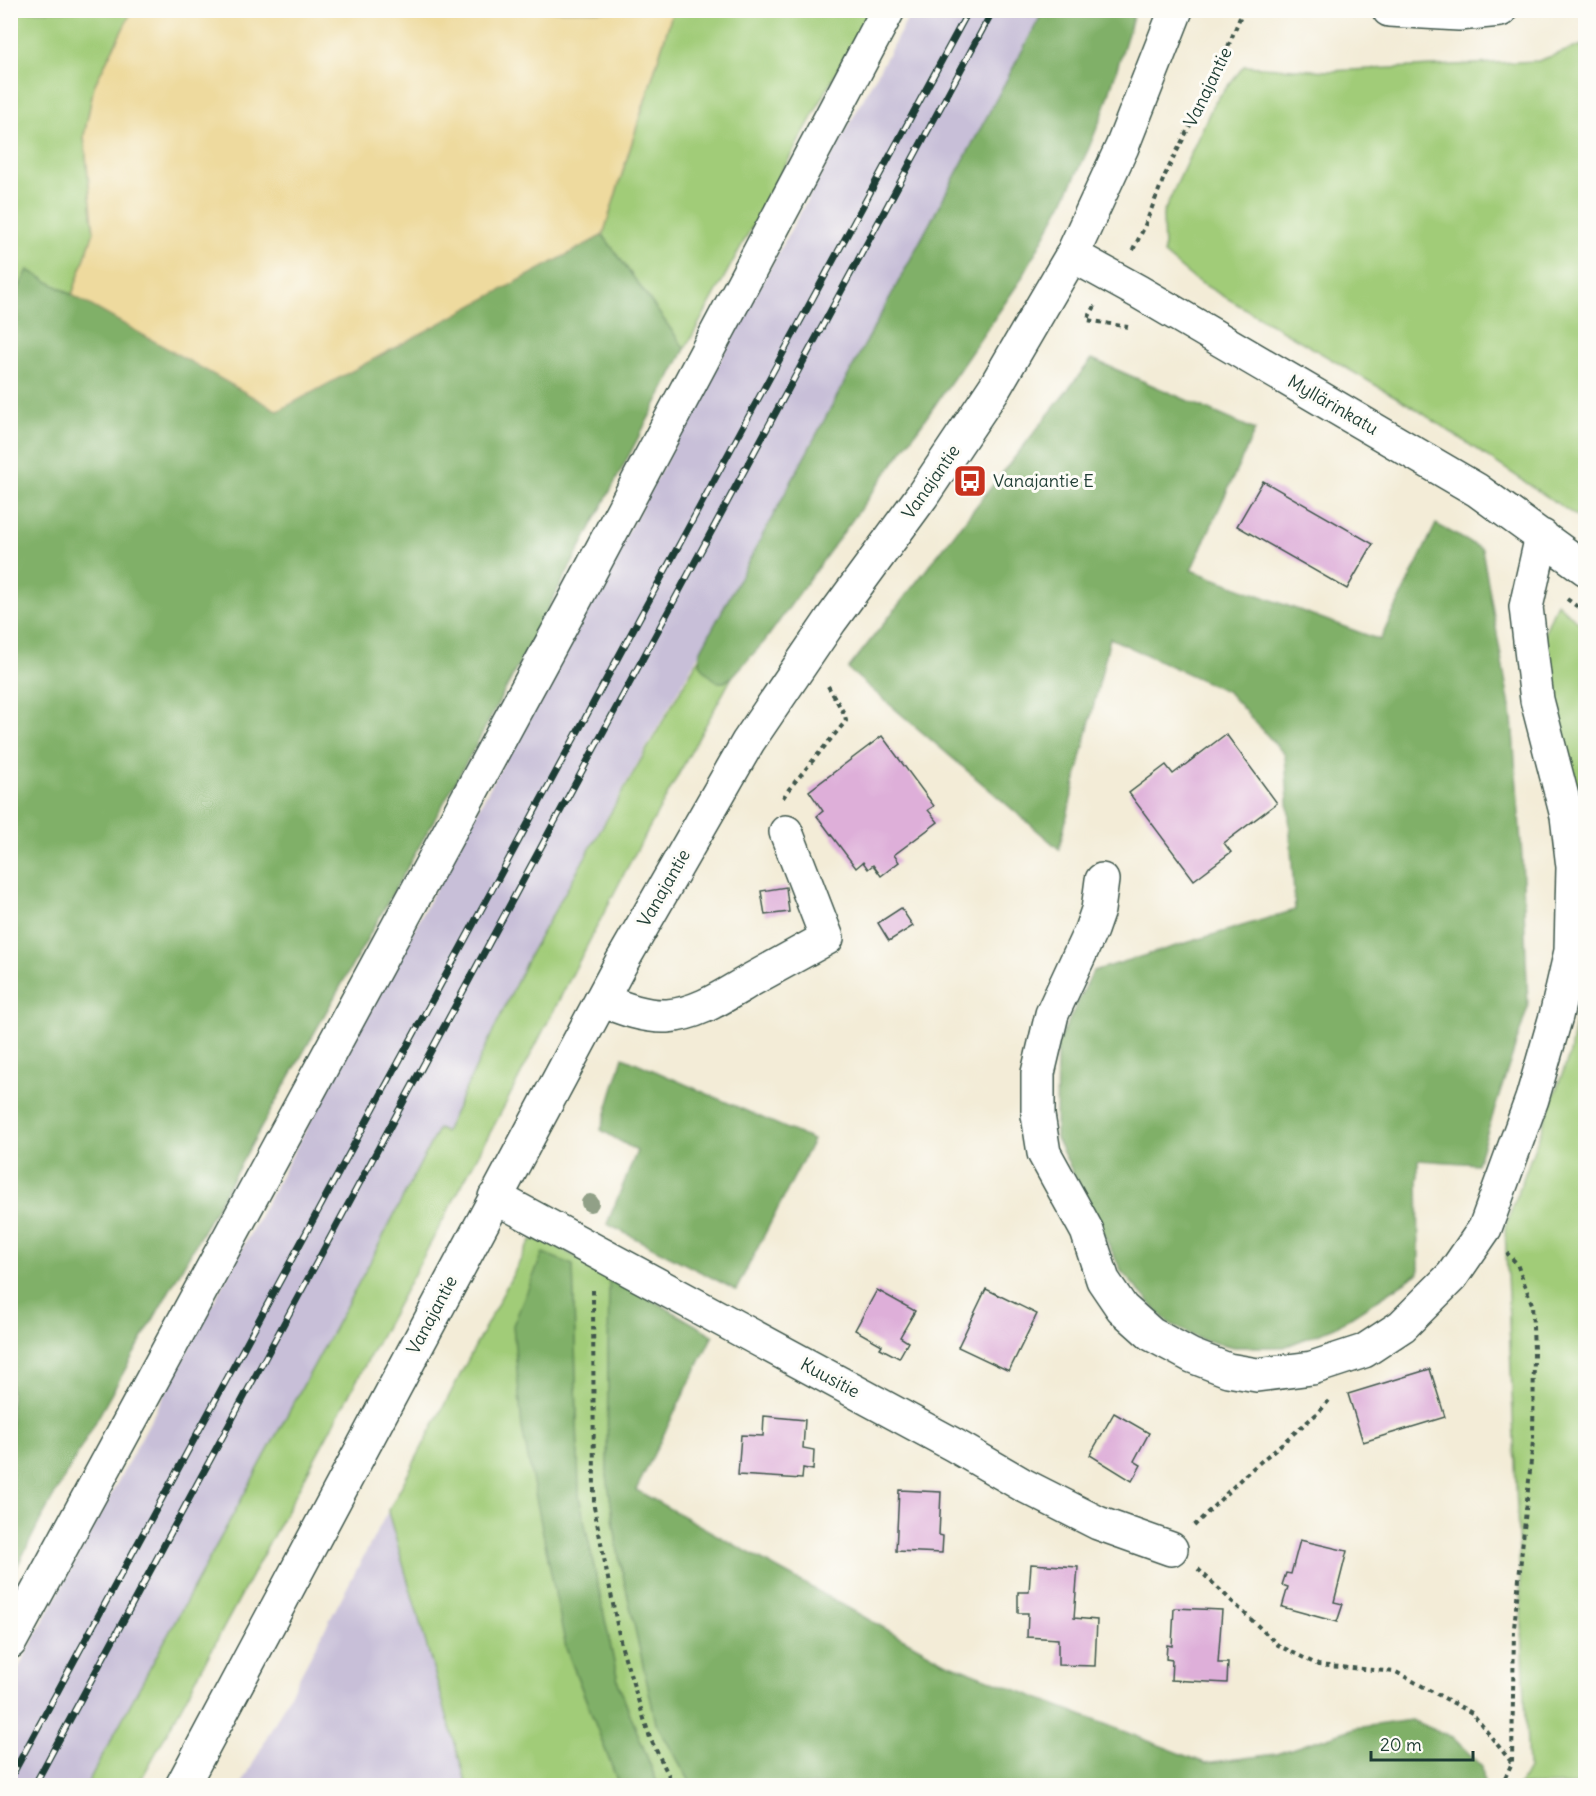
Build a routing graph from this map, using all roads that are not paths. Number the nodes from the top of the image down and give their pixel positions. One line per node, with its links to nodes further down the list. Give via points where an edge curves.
1 (888, 10): 13 (main road, via 563,622)
2 (1176, 10): 5 (main road, Vanajantie, via 1122,147)
3 (1389, 10): 4 (main road, via 1459,14)
4 (1500, 10)
5 (1072, 255): 6 (main road, Myllärinkatu, via 1407,448 1477,490); 10 (main road, Vanajantie, via 995,387 748,742)
6 (1542, 536): 7 (main road, Myllärinkatu); 9 (main road, via 1526,607 1537,700 1567,816 1573,867 1571,951 1532,1098 1485,1228 1452,1276 1402,1326 1364,1351 1312,1368 1257,1376 1228,1370 1151,1334 1122,1308 1103,1280 1087,1231 1044,1153 1038,1105 1038,1073 1052,1014 1095,920)
7 (1586, 569)
8 (786, 832): 10 (main road, via 827,938 720,998 686,1012 655,1016)
9 (1102, 880)
10 (601, 1000): 11 (main road, Vanajantie)
11 (495, 1197): 12 (main road, Kuusitie, via 1023,1485 1098,1523); 14 (main road, Vanajantie)
12 (1171, 1549)
13 (10, 1642)
14 (182, 1785)

